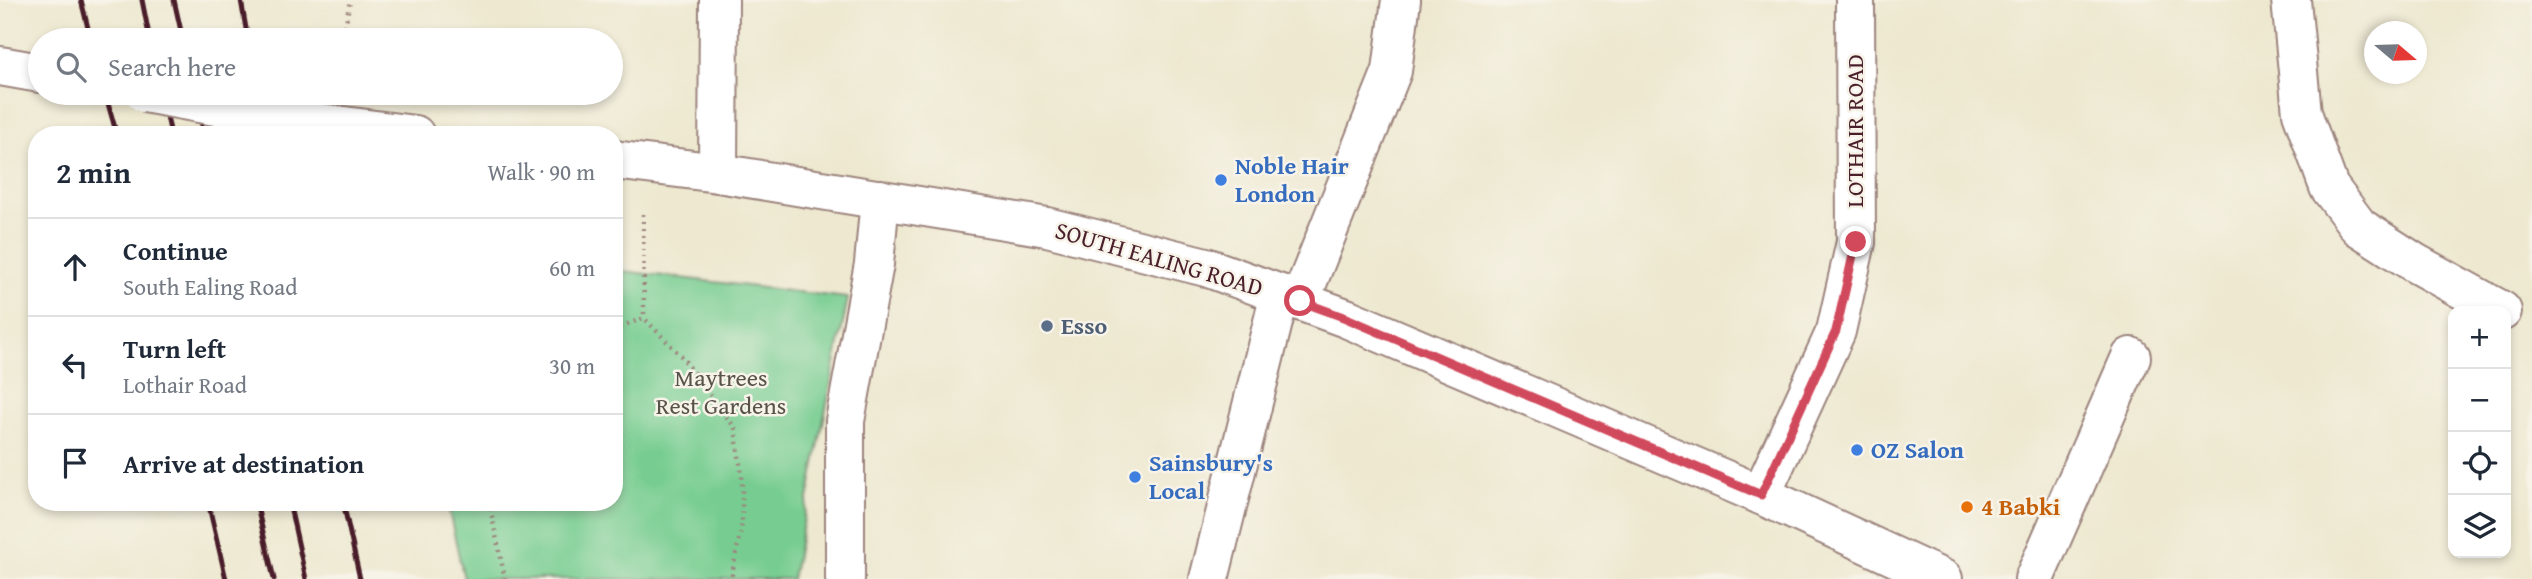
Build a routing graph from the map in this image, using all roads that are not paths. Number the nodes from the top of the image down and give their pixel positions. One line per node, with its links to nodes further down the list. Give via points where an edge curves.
1 (719, 0): 10 (main road)
2 (1401, 0): 12 (main road, via 1392,71)
3 (1855, 0): 17 (main road, LOTHAIR ROAD, via 1856,242 1836,331)
4 (2291, 0): 13 (main road, via 2302,113 2329,187 2359,227)
5 (0, 66): 6 (main road)
6 (28, 71)
7 (210, 105): 8 (main road, bridge)
8 (344, 126)
9 (629, 162): 10 (main road, SOUTH EALING ROAD)
10 (718, 173): 11 (main road, SOUTH EALING ROAD)
11 (880, 199): 12 (main road, SOUTH EALING ROAD, via 1047,227 1206,267); 18 (main road, via 874,264 845,421)
12 (1290, 297): 17 (main road, SOUTH EALING ROAD); 19 (main road)
13 (2493, 306)
14 (2511, 316): 15 (main road)
15 (2532, 328)
16 (2131, 357): 21 (main road)
17 (1761, 495): 20 (main road, SOUTH EALING ROAD)
18 (845, 579)
19 (1209, 579)
20 (1943, 579)
21 (2034, 579)

